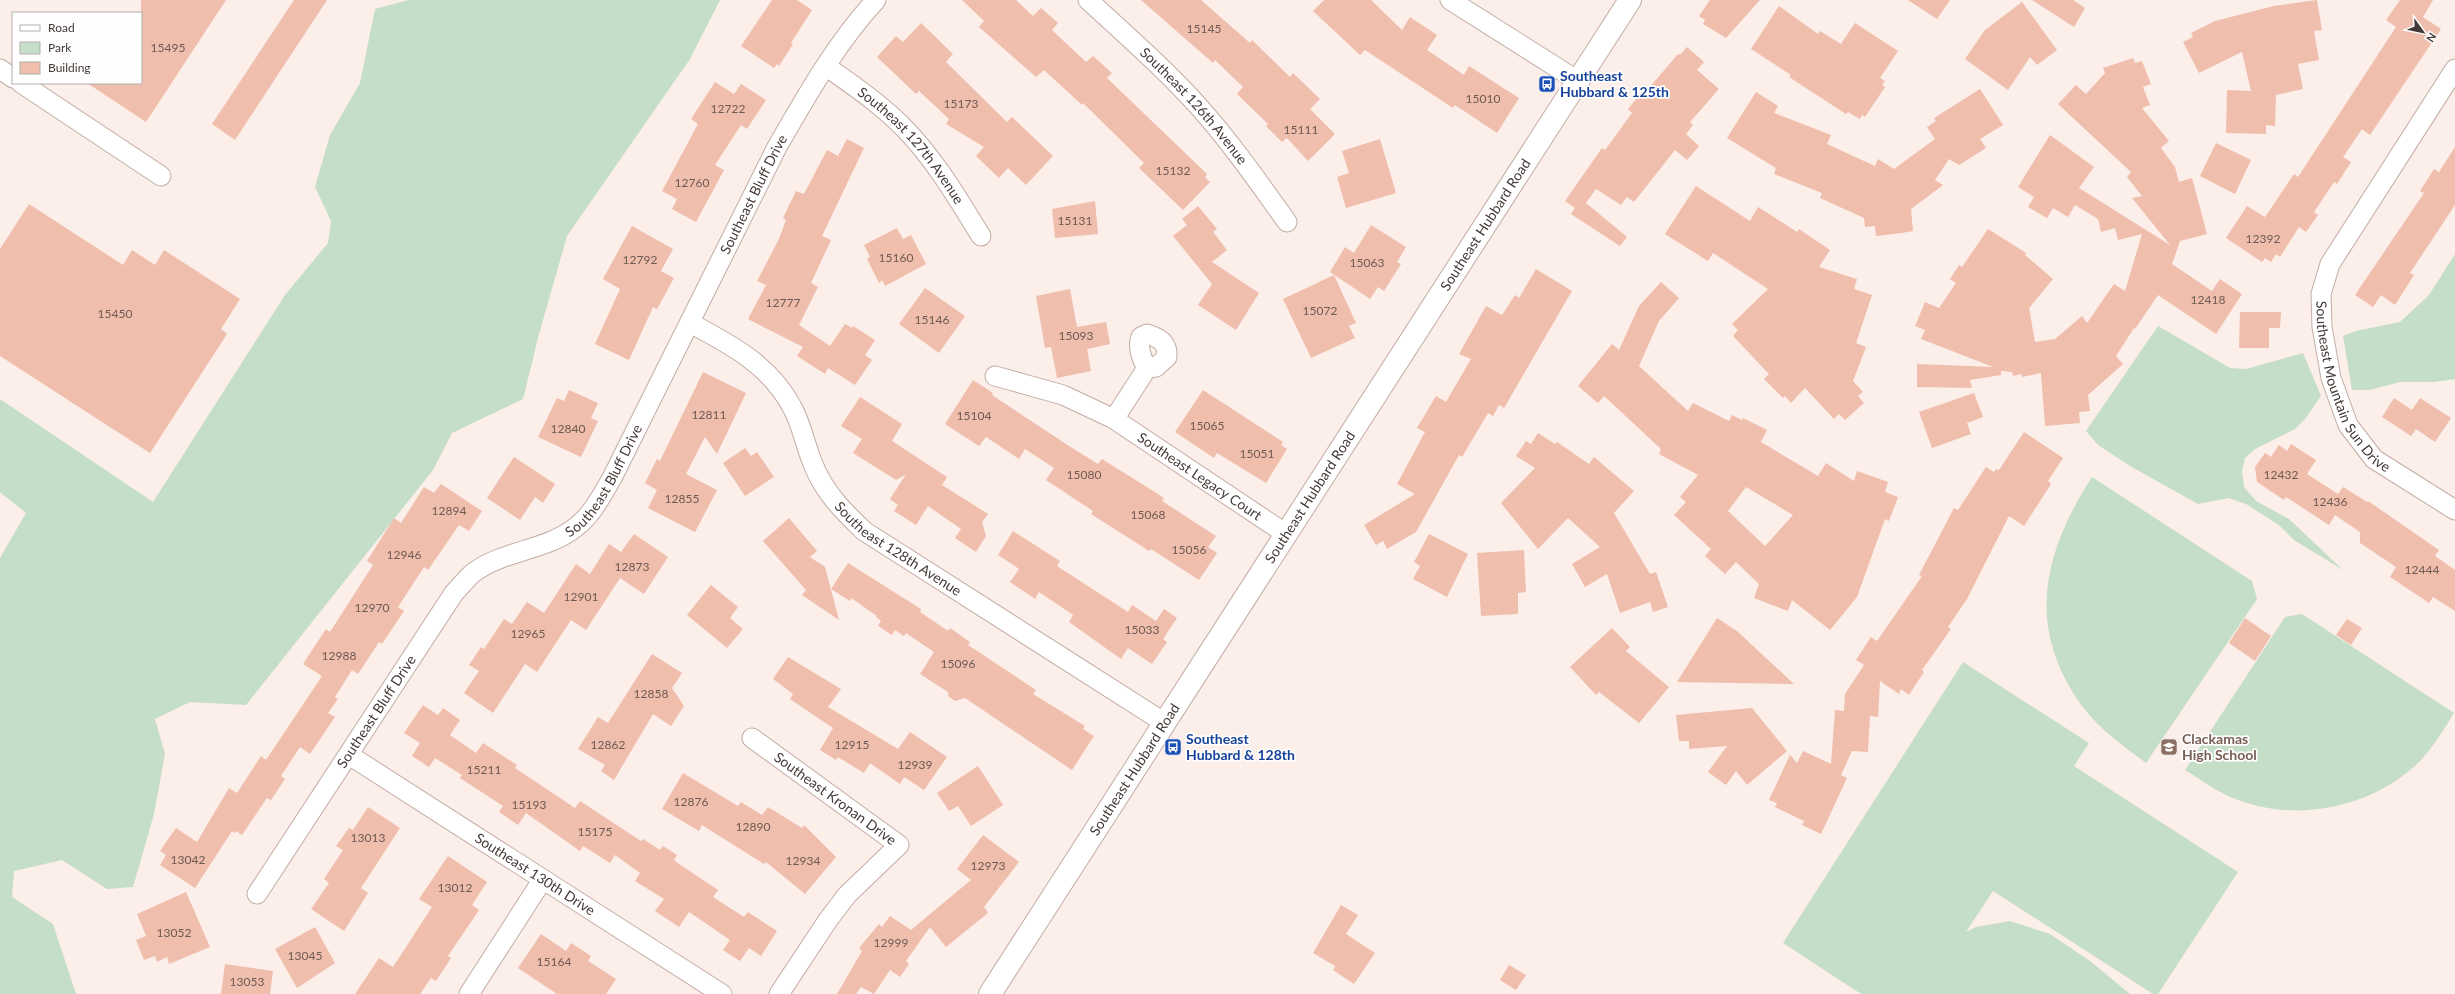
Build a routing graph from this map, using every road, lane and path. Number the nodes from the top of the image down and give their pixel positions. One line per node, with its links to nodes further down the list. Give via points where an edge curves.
1 (876, 0): 5 (street, Southeast Bluff Drive)
2 (1088, 0): 12 (street, Southeast 126th Avenue, via 1156,62 1200,108)
3 (1450, 0): 9 (street)
4 (1630, 0): 9 (main road, Southeast Hubbard Road)
5 (827, 67): 13 (street, Southeast 127th Avenue, via 880,106 906,130 942,175); 14 (street, Southeast Bluff Drive, via 800,106 777,147)
6 (0, 69): 8 (street)
7 (2455, 69): 18 (street, Southeast Mountain Sun Drive, via 2330,264 2321,294 2322,327 2330,378 2348,425 2374,459)
8 (12, 77)
9 (1578, 81): 19 (main road, Southeast Hubbard Road)
10 (23, 84): 11 (street)
11 (161, 176)
12 (1287, 222)
13 (981, 236)
14 (690, 323): 20 (street, Southeast 128th Avenue, via 734,346 761,366 779,386 792,406 813,464 826,489 841,509 864,531); 22 (street, Southeast Bluff Drive, via 596,505 577,527 556,540 496,561 473,573 454,593)
15 (1147, 368): 17 (street)
16 (995, 376): 17 (street, Southeast Legacy Court, via 1063,395)
17 (1114, 419): 19 (street, Southeast Legacy Court)
18 (2455, 510)
19 (1286, 534): 20 (main road, Southeast Hubbard Road)
20 (1165, 722): 28 (main road, Southeast Hubbard Road)
21 (752, 738): 27 (street, Southeast Kronan Drive, via 899,845 847,895)
22 (349, 755): 23 (street, Southeast 130th Drive); 24 (street, Southeast Bluff Drive)
23 (543, 879): 25 (street); 26 (street, Southeast 130th Drive)
24 (257, 894)
25 (469, 994)
26 (722, 994)
27 (779, 994)
28 (990, 994)

